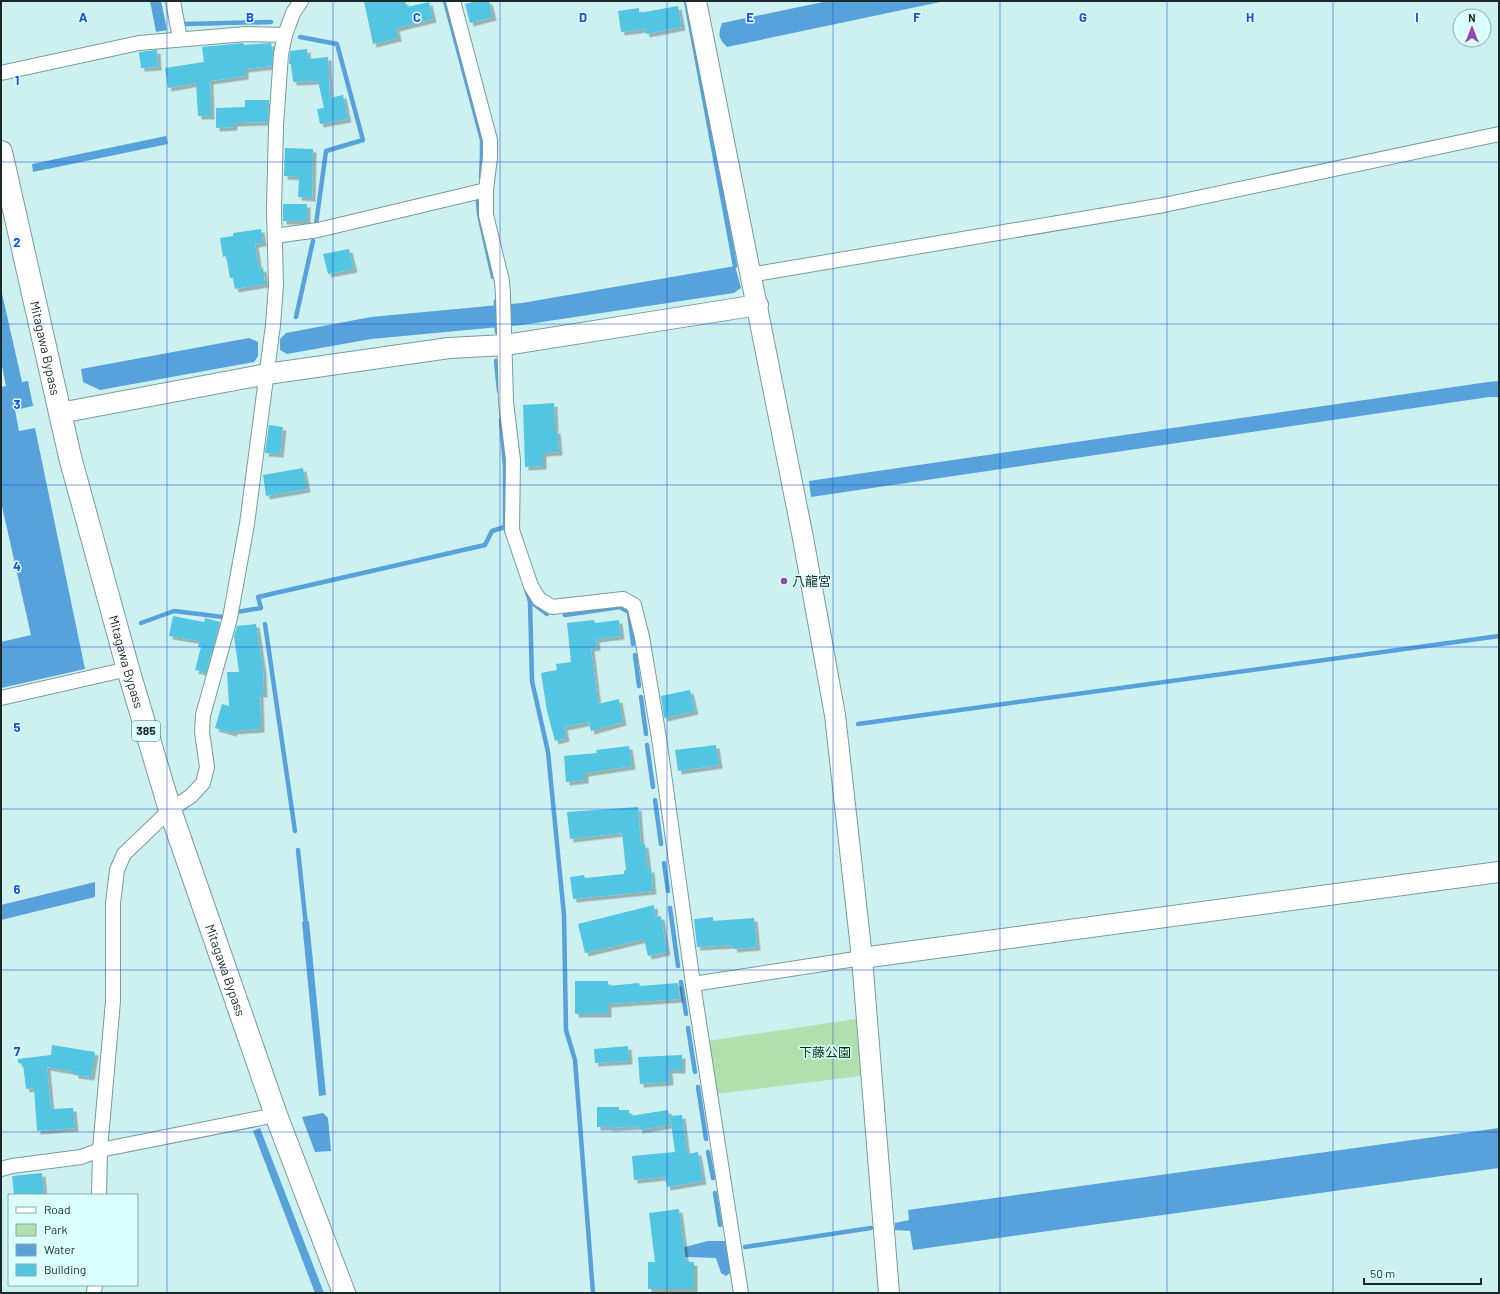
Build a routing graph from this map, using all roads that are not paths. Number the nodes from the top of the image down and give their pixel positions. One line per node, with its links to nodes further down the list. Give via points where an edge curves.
1 (173, 1): 6 (street)
2 (301, 1): 5 (street, via 293,13)
3 (452, 1): 10 (street, via 490,140)
4 (696, 1): 12 (street)
5 (285, 35): 6 (street, via 246,34); 11 (street, via 281,54 276,126)
6 (180, 39): 7 (street, via 139,43)
7 (1, 73)
8 (1499, 134): 12 (street, via 1164,205)
9 (1, 152): 16 (highway, Mitagawa Bypass / 385)
10 (486, 190): 11 (street, via 318,230); 14 (street, via 486,215 502,281)
11 (275, 236): 15 (street, via 276,285)
12 (750, 275): 13 (street)
13 (758, 305): 14 (street); 21 (street, via 835,715)
14 (505, 338): 15 (street); 22 (street, via 506,402 513,460 512,530 531,586 539,599 552,607 623,599 634,605 642,637 657,731)
15 (267, 374): 16 (street); 19 (street, via 247,524 230,618 204,714 202,732 207,767 203,782 191,796)
16 (60, 413): 17 (highway, Mitagawa Bypass / 385)
17 (128, 669): 18 (street); 19 (highway, Mitagawa Bypass / 385)
18 (1, 698)
19 (170, 810): 23 (highway, Mitagawa Bypass / 385); 24 (street, via 124,854 117,870 113,903 113,1001)
20 (1499, 872): 21 (street)
21 (862, 958): 22 (street); 29 (street)
22 (693, 984): 28 (street)
23 (276, 1115): 24 (street); 27 (highway, Mitagawa Bypass / 385)
24 (100, 1150): 25 (street, via 81,1157); 26 (street)
25 (1, 1169)
26 (99, 1194)
27 (344, 1293)
28 (741, 1293)
29 (889, 1293)

